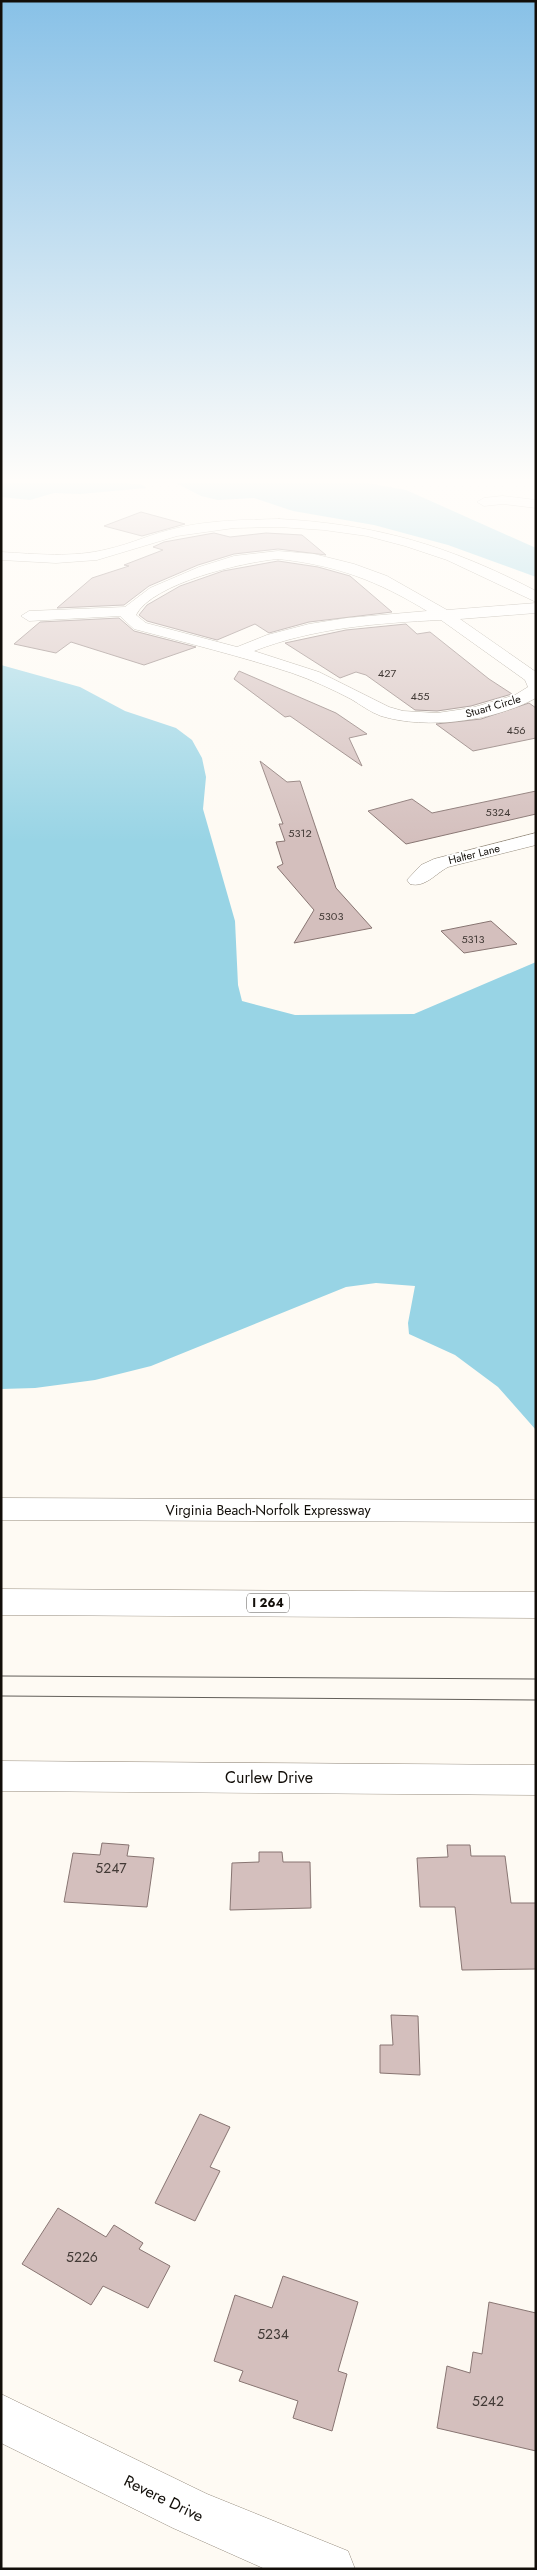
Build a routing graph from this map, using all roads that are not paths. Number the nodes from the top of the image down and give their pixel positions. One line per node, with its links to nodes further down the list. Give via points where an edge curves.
1 (139, 603): 4 (main road, Stuart Circle)
2 (424, 603): 6 (main road, Stuart Circle)
3 (536, 608): 6 (main road)
4 (128, 611): 5 (main road); 7 (main road, Stuart Circle, via 128,616 140,626)
5 (29, 616)
6 (446, 616): 7 (main road, via 329,624 274,638); 7 (main road, Stuart Circle, via 531,676 536,688 521,699 454,716 405,716 378,708 301,671)
7 (238, 652)
8 (536, 839): 9 (main road, Halter Lane, via 441,863 428,869)
9 (417, 880)
10 (1, 1508): 11 (main road, Virginia Beach-Norfolk Expressway)
11 (536, 1511)
12 (1, 1602): 13 (main road, I 264)
13 (536, 1604)
14 (1, 1776): 15 (main road, Curlew Drive)
15 (536, 1780)
16 (1, 2418): 17 (main road, Revere Drive, via 190,2511)
17 (330, 2569)

